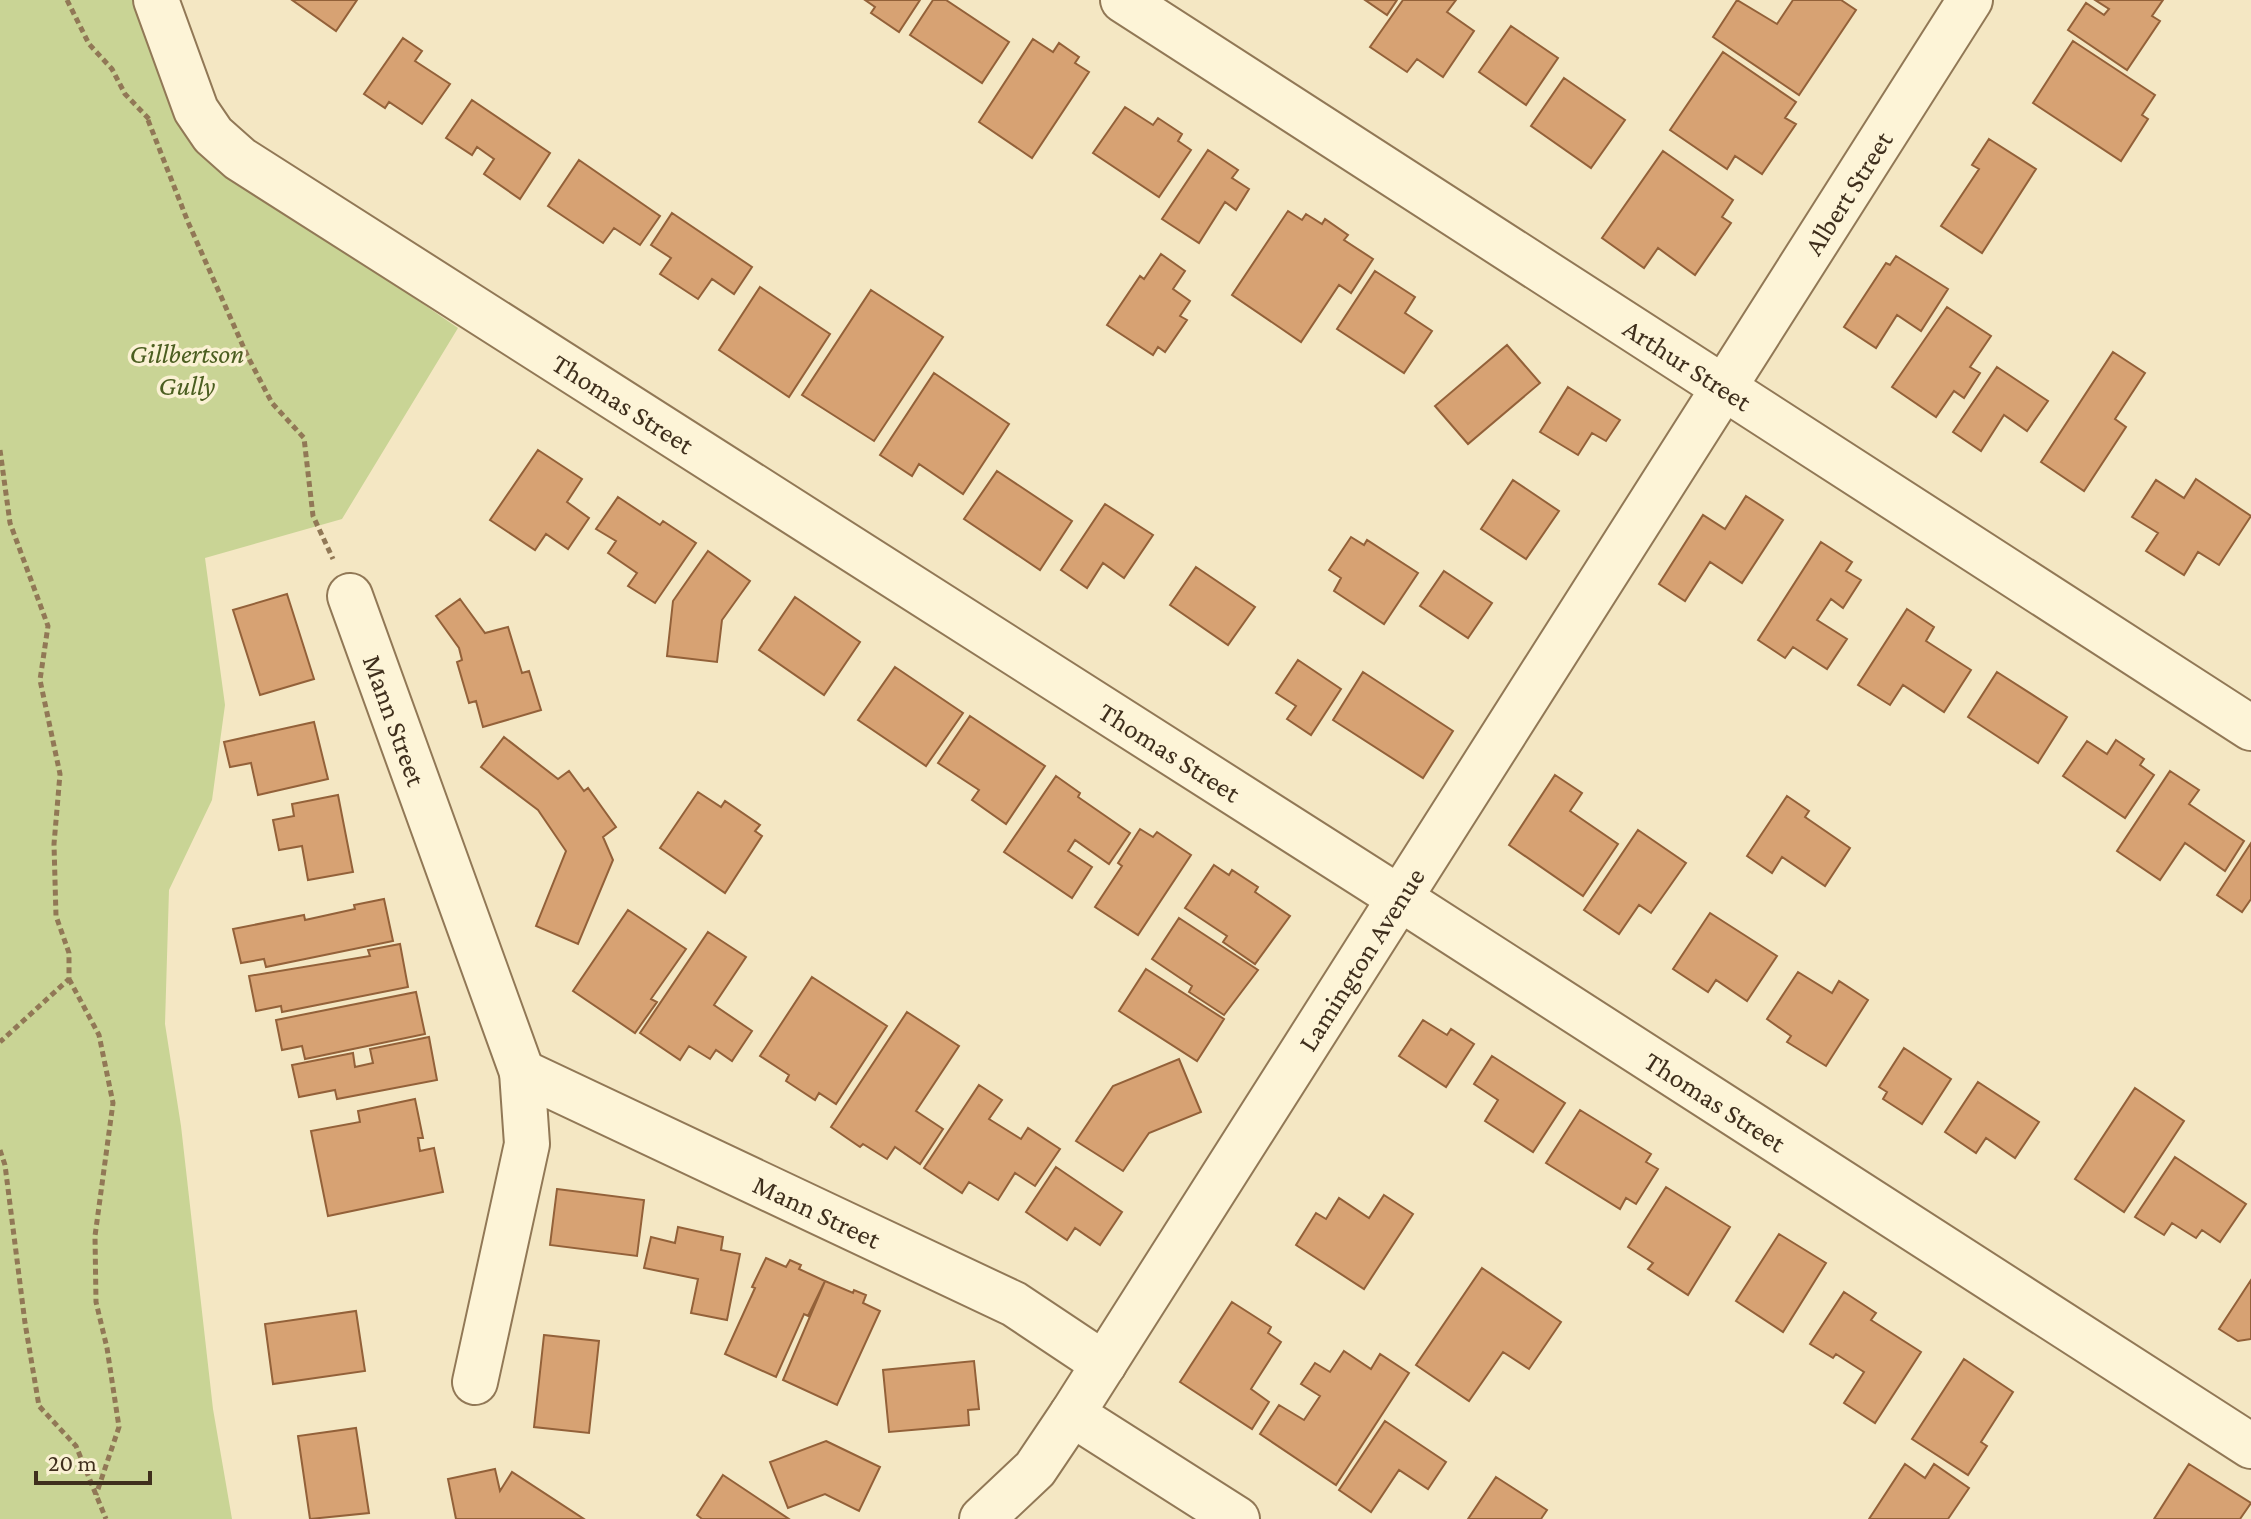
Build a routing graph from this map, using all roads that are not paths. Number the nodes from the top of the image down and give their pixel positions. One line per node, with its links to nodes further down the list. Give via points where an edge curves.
1 (156, 0): 7 (street, Thomas Street, via 196,110 213,135 240,159)
2 (1123, 0): 4 (street, Arthur Street)
3 (1970, 0): 4 (street, Albert Street)
4 (1724, 386): 6 (street, Arthur Street); 7 (street, Lamington Avenue)
5 (350, 596): 8 (street, Mann Street)
6 (2251, 728)
7 (1401, 899): 9 (street, Lamington Avenue); 12 (street, Thomas Street)
8 (522, 1072): 9 (street, Mann Street, via 1014,1304); 10 (street, Mann Street, via 527,1144)
9 (1104, 1364): 11 (street, Lamington Avenue)
10 (475, 1382)
11 (1072, 1414): 13 (street, Lamington Avenue, via 1035,1469); 14 (street)
12 (2251, 1446)
13 (982, 1519)
14 (1237, 1519)

